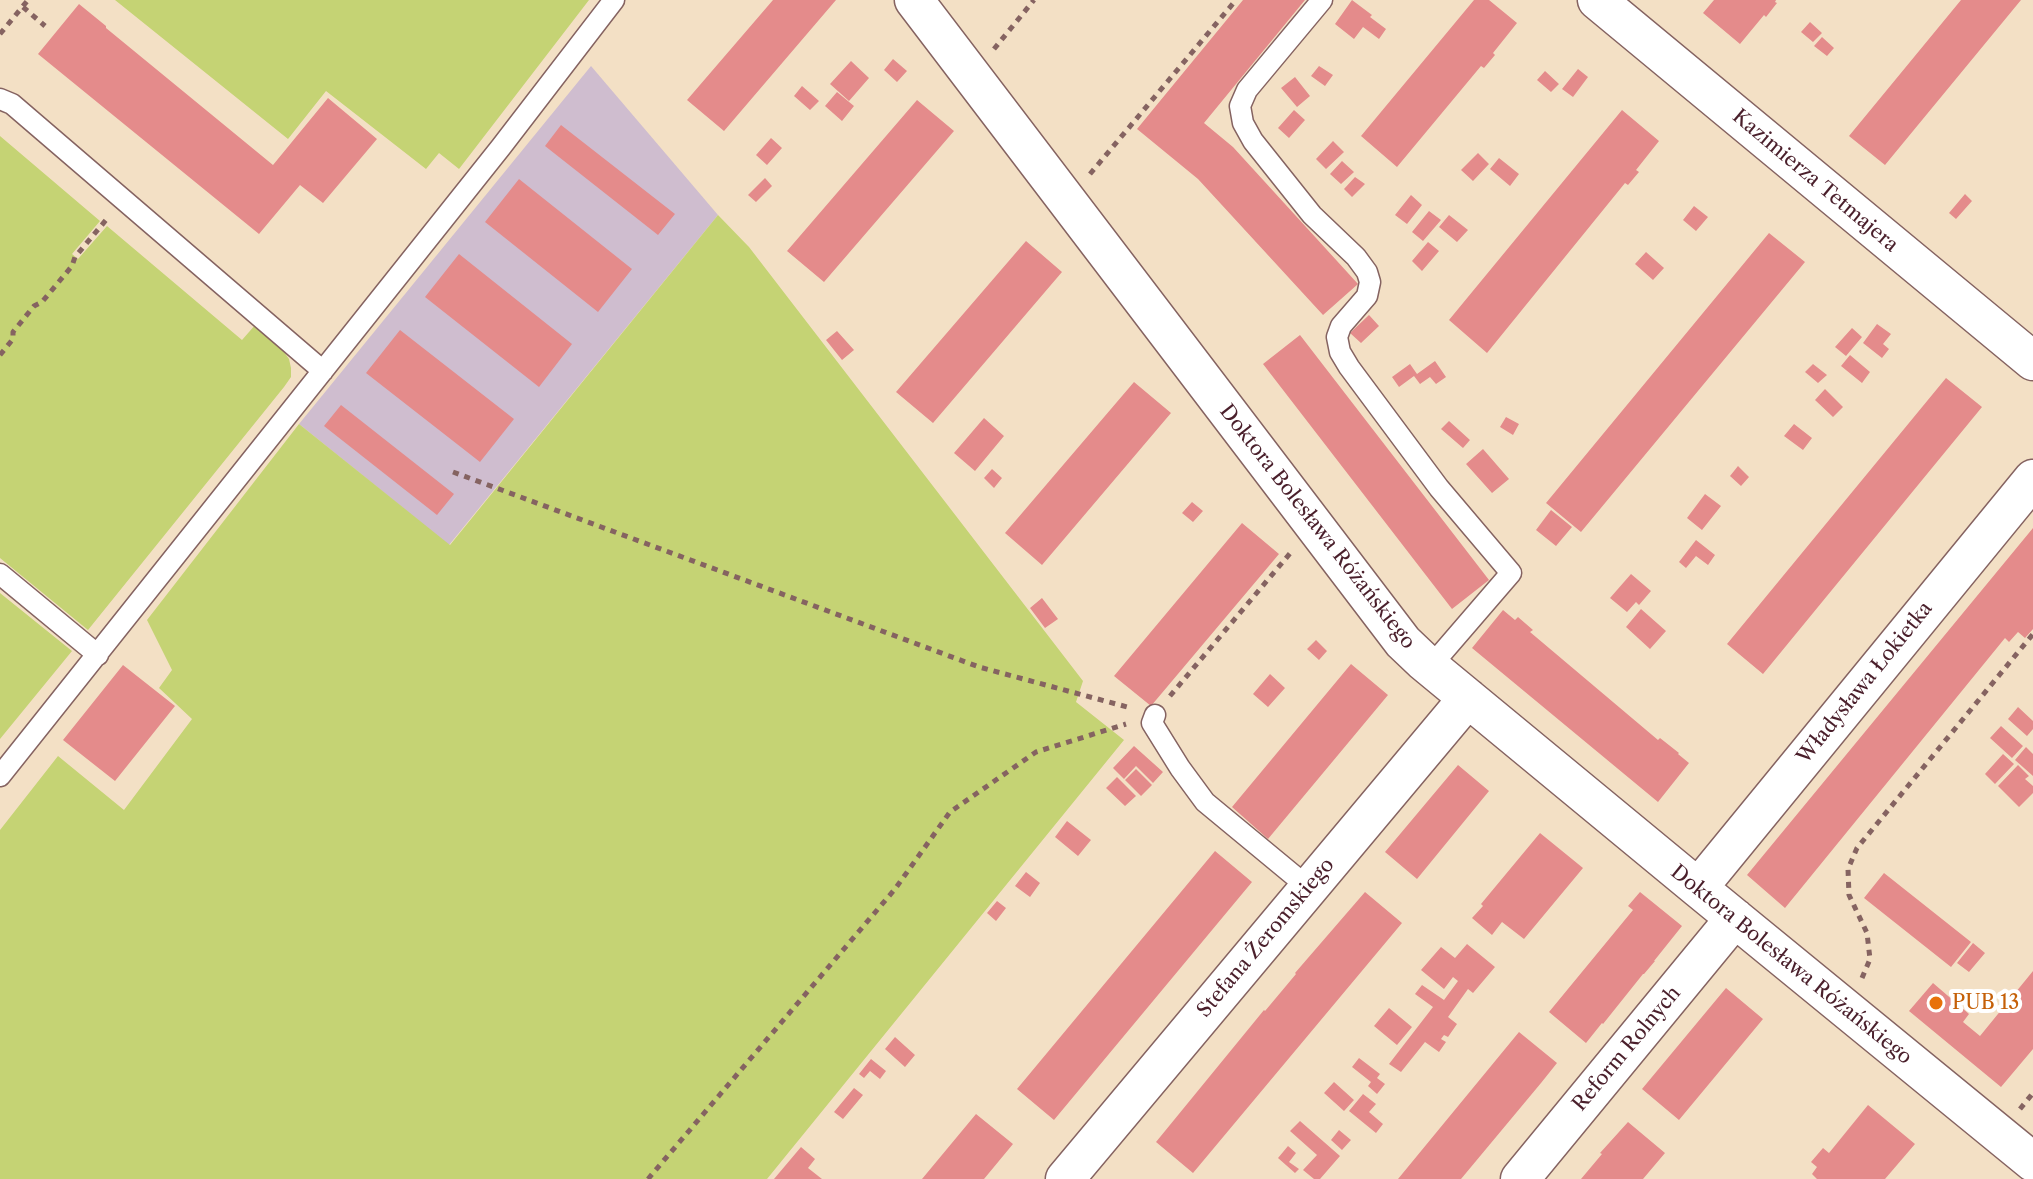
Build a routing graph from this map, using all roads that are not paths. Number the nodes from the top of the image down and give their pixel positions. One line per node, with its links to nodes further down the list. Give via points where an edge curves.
1 (614, 0): 7 (lane)
2 (914, 0): 11 (street, Doktora Bolesława Różańskiego, via 1403,642)
3 (1322, 0): 11 (lane, via 1247,90 1240,106 1253,141 1312,215 1367,272 1367,296 1341,326 1340,352 1439,488 1511,573)
4 (1597, 0): 6 (street, Kazimierza Tetmajera)
5 (0, 99): 7 (lane)
6 (2033, 361)
7 (323, 371): 10 (lane)
8 (2033, 479): 16 (street, Władysława Łokietka)
9 (0, 574): 10 (lane)
10 (98, 655): 14 (lane)
11 (1430, 667): 12 (street, Doktora Bolesława Różańskiego)
12 (1468, 698): 15 (street, Stefana Żeromskiego); 16 (street, Doktora Bolesława Różańskiego)
13 (1155, 715): 15 (lane, via 1152,723 1205,802)
14 (0, 776)
15 (1309, 888): 19 (street, Stefana Żeromskiego)
16 (1698, 888): 17 (street, Doktora Bolesława Różańskiego)
17 (1735, 918): 18 (street, Doktora Bolesława Różańskiego); 20 (street, Reform Rolnych)
18 (2025, 1162)
19 (1065, 1179)
20 (1520, 1179)

